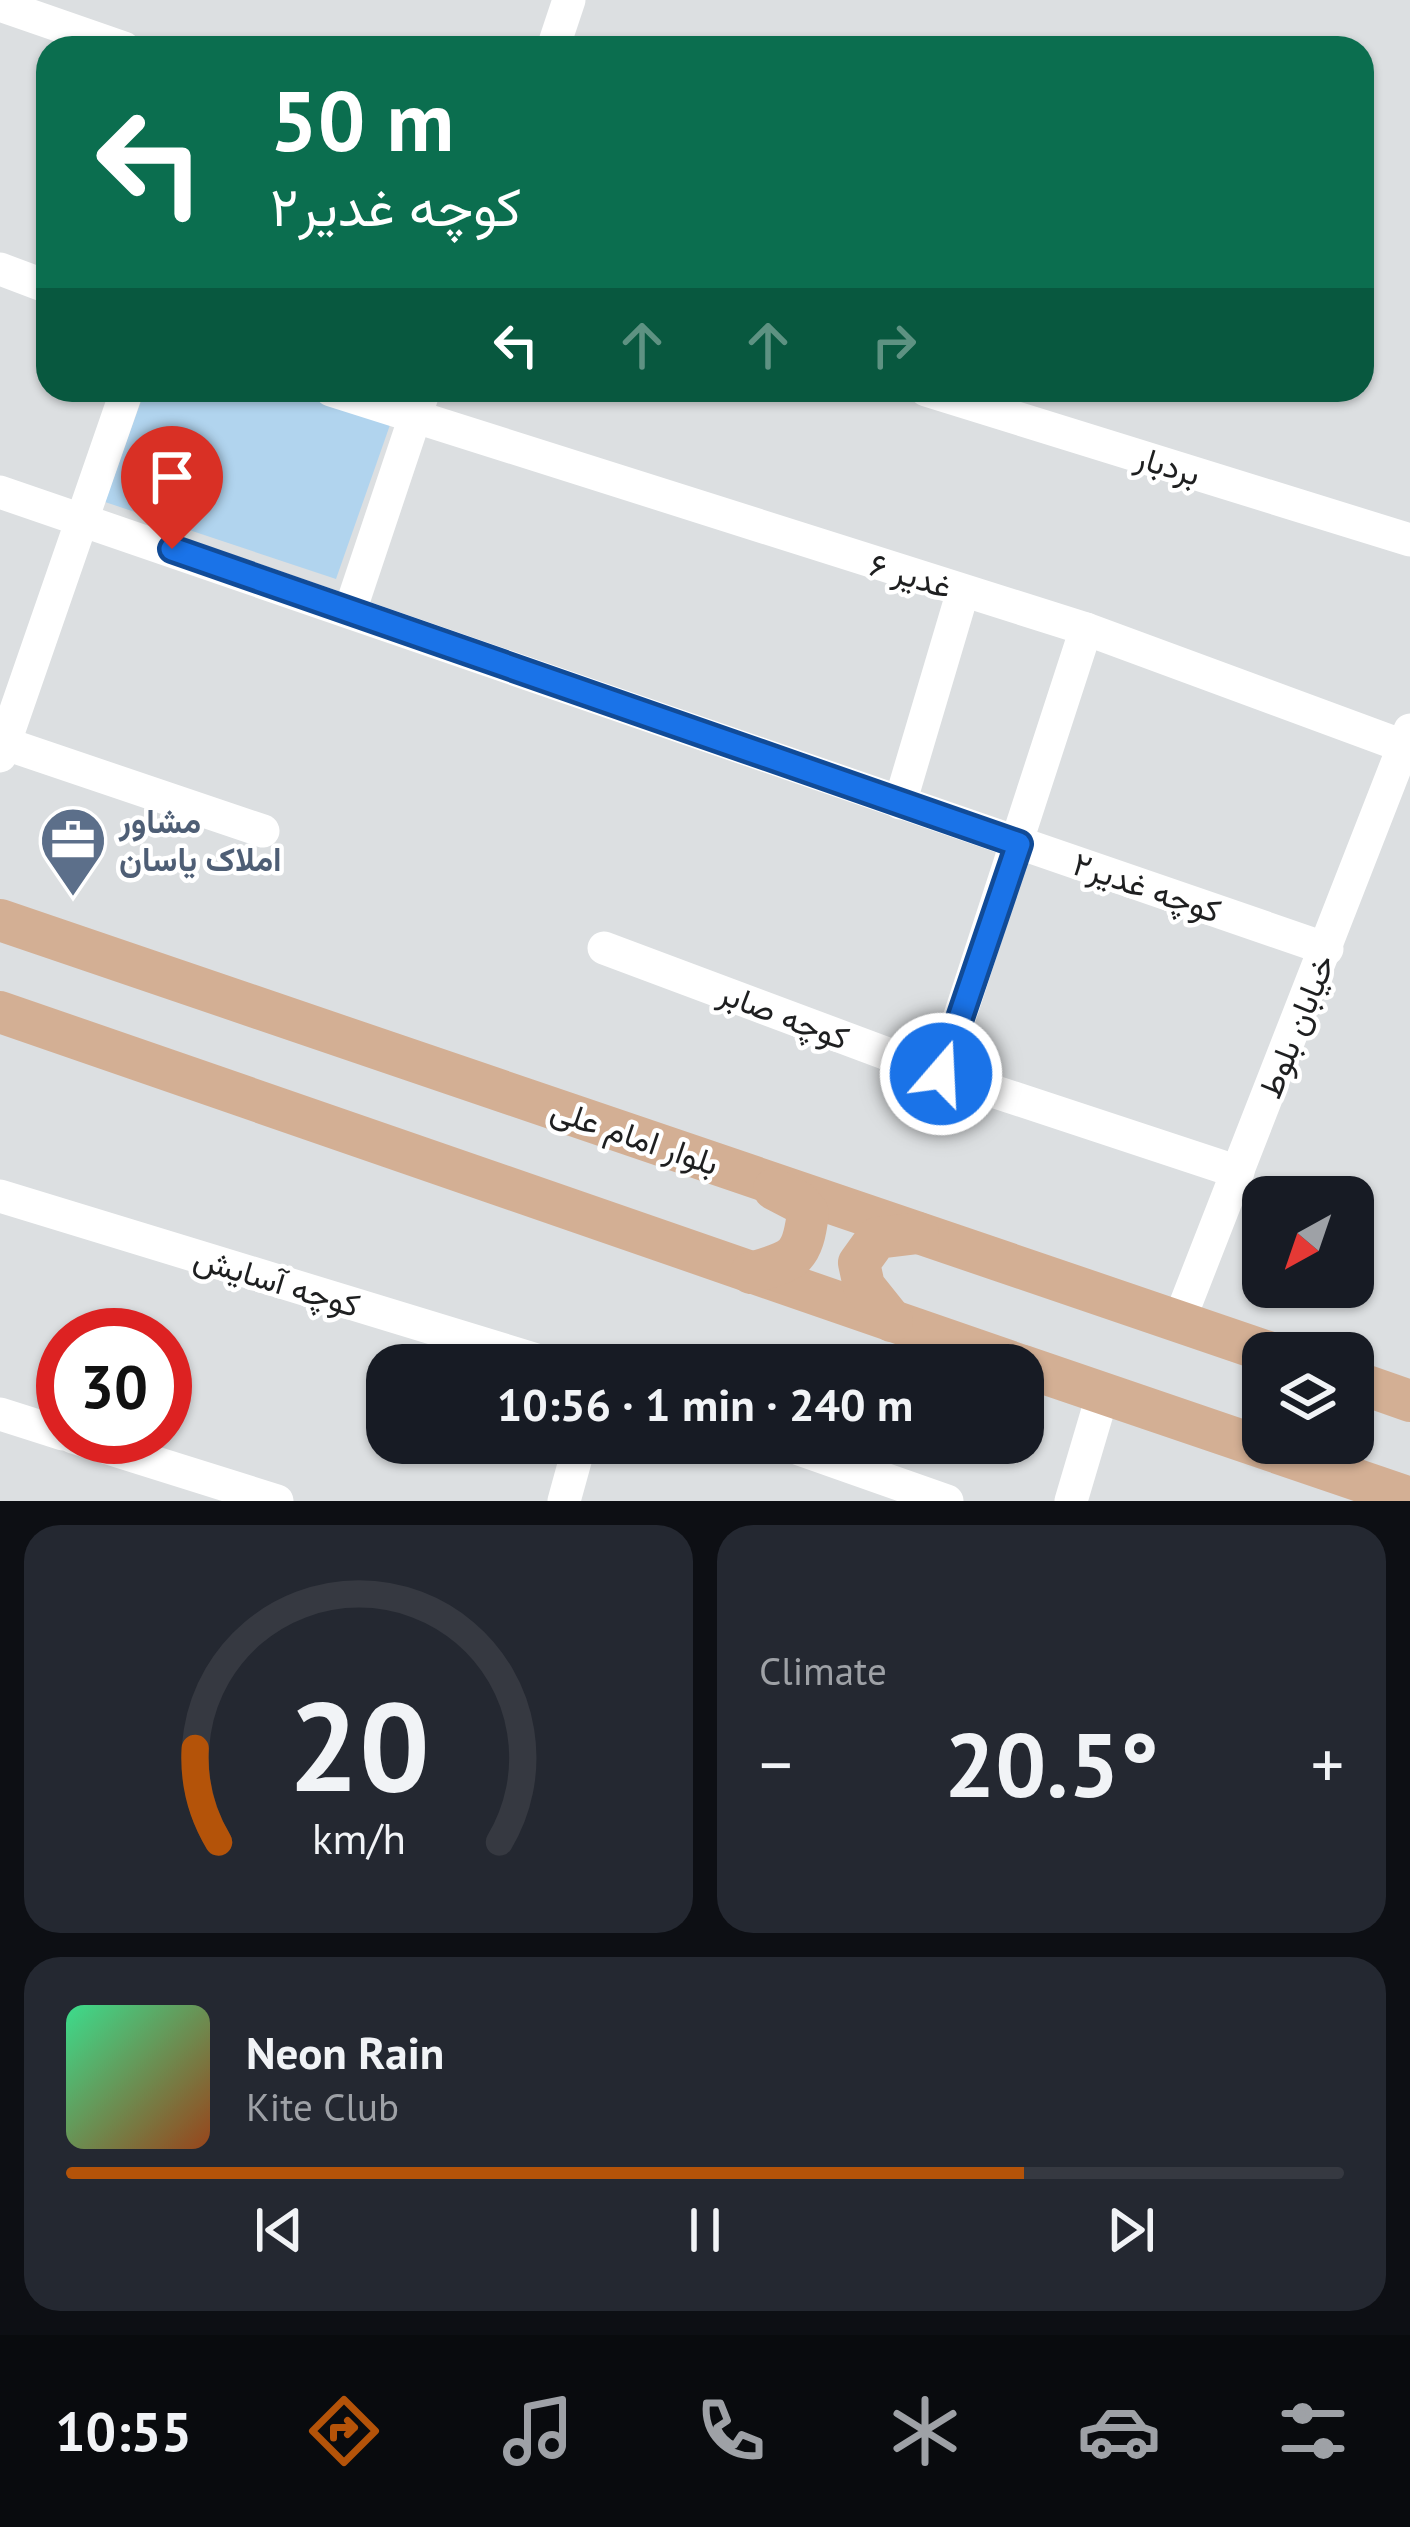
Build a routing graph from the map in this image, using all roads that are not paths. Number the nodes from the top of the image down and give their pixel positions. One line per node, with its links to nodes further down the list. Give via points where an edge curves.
1 (569, 0): 4 (street)
2 (0, 4): 3 (street)
3 (90, 36)
4 (557, 36)
5 (0, 269): 6 (street)
6 (36, 282)
7 (123, 402): 11 (street)
8 (965, 402): 12 (street, بردبار)
9 (419, 405): 13 (street, غدیر ۶); 14 (street)
10 (0, 492): 11 (street, کوچه غدیر۲)
11 (82, 518): 14 (street, کوچه غدیر۲); 17 (street)
12 (1410, 540)
13 (963, 591): 15 (street, غدیر ۶); 18 (street)
14 (350, 611): 18 (street, کوچه غدیر۲)
15 (1086, 628): 16 (street, غدیر ۶); 20 (street)
16 (1406, 738): 23 (street, خیابان بلوط)
17 (1, 747): 19 (street)
18 (900, 802): 20 (street, کوچه غدیر۲)
19 (263, 831)
20 (1019, 844): 23 (street, کوچه غدیر۲); 25 (street)
21 (0, 920): 26 (main road, بلوار امام على)
22 (604, 948): 25 (street, کوچه صابر)
23 (1327, 949): 27 (street, خیابان بلوط)
24 (0, 1012): 30 (main road)
25 (941, 1074): 27 (street, کوچه صابر)
26 (733, 1170): 29 (main road, بلوار امام على); 30 (main road, via 808,1213 801,1252)
27 (1238, 1172): 32 (street, خیابان بلوط)
28 (0, 1196): 34 (street, کوچه آسایش)
29 (920, 1233): 31 (main road, via 877,1238 859,1263 864,1286); 32 (main road, بلوار امام على)
30 (751, 1273): 31 (main road)
31 (892, 1321): 35 (main road)
32 (1179, 1322): 33 (main road, بلوار امام على)
33 (1242, 1343)
34 (485, 1344)
35 (960, 1344)
36 (1044, 1373): 38 (main road)
37 (1374, 1388): 39 (main road)
38 (1103, 1394): 45 (main road); 49 (street)
39 (1410, 1401)
40 (0, 1414): 41 (street)
41 (36, 1425)
42 (159, 1464): 46 (street)
43 (574, 1464): 47 (street)
44 (842, 1464): 48 (street)
45 (1410, 1498)
46 (277, 1501)
47 (564, 1501)
48 (947, 1501)
49 (1071, 1501)

